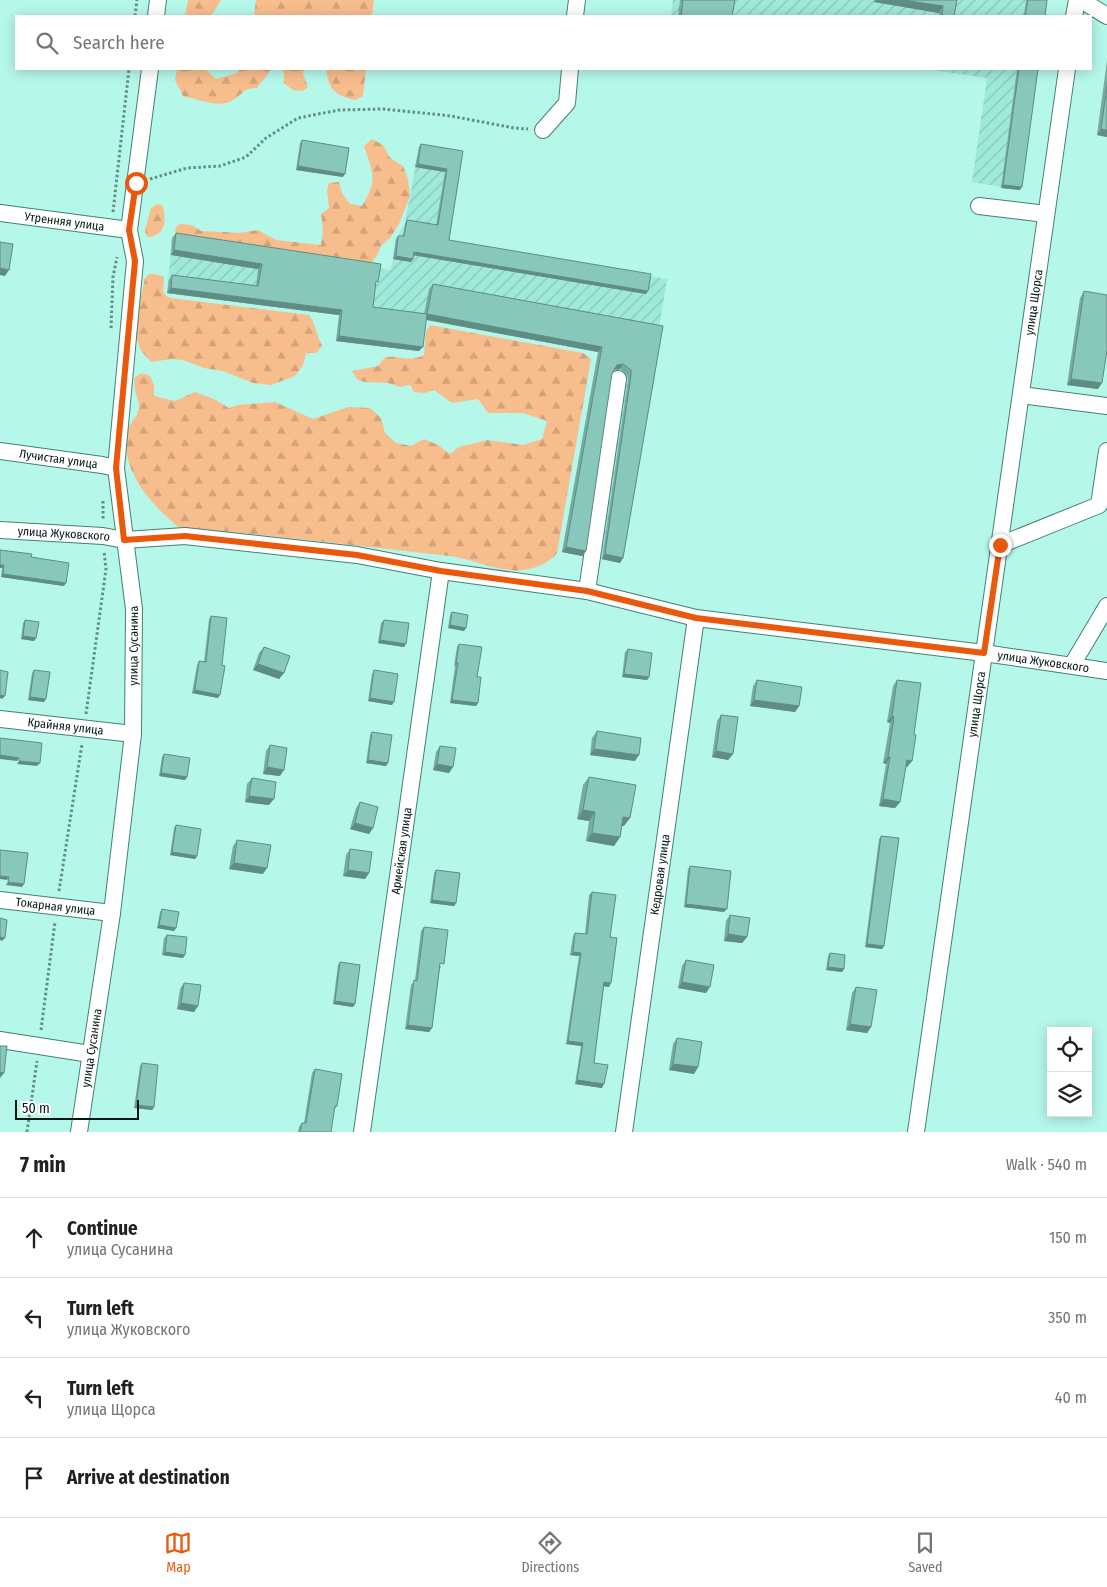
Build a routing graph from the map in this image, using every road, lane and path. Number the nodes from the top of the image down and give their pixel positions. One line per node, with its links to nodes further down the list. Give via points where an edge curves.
1 (137, 0): 5 (path)
2 (577, 0): 6 (street)
3 (1077, 0): 7 (street)
4 (1081, 0): 8 (street)
5 (135, 15)
6 (576, 15)
7 (1074, 15)
8 (1107, 16)
9 (150, 70): 13 (street, улица Сусанина)
10 (570, 70): 12 (street, via 566,103)
11 (1067, 70): 16 (street, улица Щорса)
12 (543, 130): 13 (path, via 383,108 339,110 298,118 266,138 246,157 220,166 187,168)
13 (136, 183): 17 (street, улица Сусанина)
14 (979, 206): 16 (street)
15 (0, 213): 17 (street, Утренняя улица)
16 (1046, 214): 19 (street, улица Щорса)
17 (129, 230): 23 (street, улица Сусанина, via 135,261)
18 (618, 379): 29 (street)
19 (1021, 395): 20 (street); 27 (street, улица Щорса)
20 (1107, 406)
21 (0, 451): 23 (street, Лучистая улица)
22 (1107, 451): 24 (street)
23 (116, 468): 26 (street, улица Сусанина)
24 (1104, 493): 27 (street, via 1099,505)
25 (0, 530): 26 (street, улица Жуковского)
26 (124, 540): 28 (street, улица Жуковского, via 185,536 357,555); 37 (street, улица Сусанина, via 134,609)
27 (1000, 545): 32 (street, улица Щорса)
28 (441, 571): 29 (street, улица Жуковского); 46 (street, Армейская улица)
29 (587, 591): 31 (street, улица Жуковского)
30 (1107, 606): 33 (street)
31 (696, 618): 32 (street, улица Жуковского); 47 (street, Кедровая улица)
32 (984, 653): 33 (street, улица Жуковского); 48 (street, улица Щорса)
33 (1072, 666): 34 (street, улица Жуковского)
34 (1107, 670)
35 (0, 719): 36 (street, Крайняя улица)
36 (84, 728): 37 (street, Крайняя улица); 39 (path)
37 (133, 734): 40 (street, улица Сусанина)
38 (0, 900): 39 (street, Токарная улица)
39 (57, 907): 40 (street, Токарная улица); 42 (path)
40 (112, 913): 43 (street, улица Сусанина)
41 (0, 1040): 42 (street)
42 (39, 1046): 43 (street); 44 (path)
43 (90, 1054): 45 (street, улица Сусанина)
44 (27, 1132)
45 (79, 1132)
46 (362, 1132)
47 (624, 1132)
48 (916, 1132)

